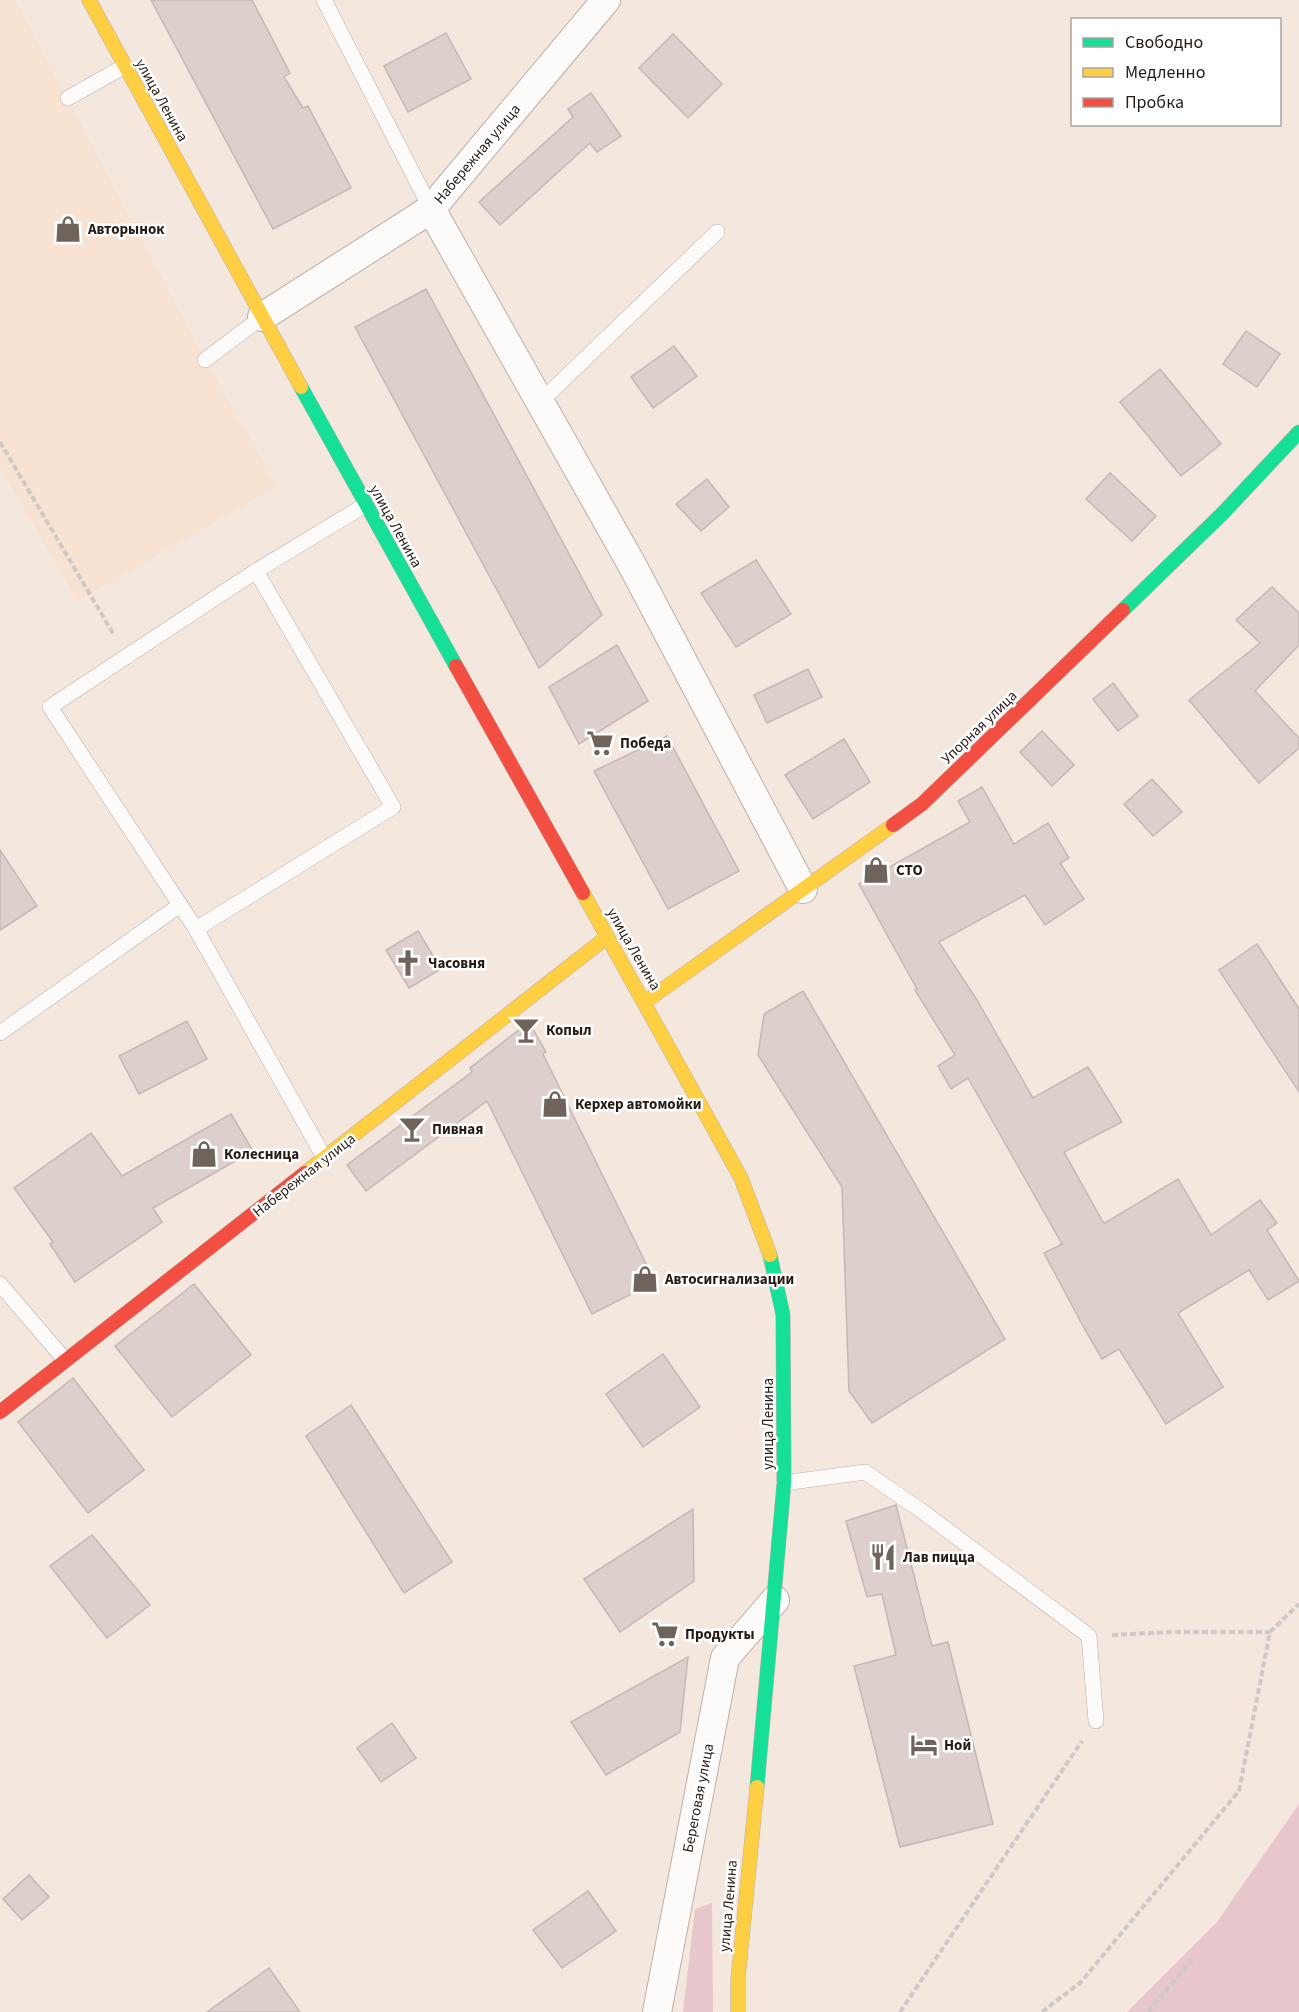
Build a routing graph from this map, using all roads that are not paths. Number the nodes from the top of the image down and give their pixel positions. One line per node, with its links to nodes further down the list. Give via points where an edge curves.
1 (89, 0): 4 (main road, улица Ленина)
2 (324, 0): 6 (lane)
3 (606, 0): 6 (street, Набережная улица)
4 (125, 66): 5 (lane); 8 (main road, улица Ленина)
5 (68, 98)
6 (430, 209): 8 (street, Набережная улица); 10 (street)
7 (717, 232): 10 (lane)
8 (262, 317): 9 (lane); 12 (main road, улица Ленина)
9 (205, 360)
10 (540, 402): 14 (street, via 631,563)
11 (1299, 432): 14 (main road, Упорная улица, via 1223,513 922,804)
12 (365, 505): 13 (lane); 17 (main road, улица Ленина)
13 (256, 571): 15 (lane, via 50,708); 16 (lane, via 393,807)
14 (803, 889): 18 (main road, Упорная улица)
15 (180, 905): 16 (lane); 19 (lane)
16 (196, 928): 20 (lane)
17 (607, 936): 18 (main road, улица Ленина); 20 (main road, Набережная улица)
18 (645, 1002): 24 (main road, улица Ленина, via 741,1178 770,1253 783,1316)
19 (0, 1033)
20 (325, 1159): 22 (main road, Набережная улица)
21 (0, 1284): 22 (lane)
22 (65, 1360): 23 (main road, Набережная улица)
23 (0, 1412)
24 (784, 1483): 25 (main road, улица Ленина); 26 (lane, via 865,1472 1089,1636)
25 (775, 1600): 27 (street, Береговая улица, via 725,1658); 28 (main road, улица Ленина)
26 (1096, 1721)
27 (657, 2012)
28 (738, 2012)

